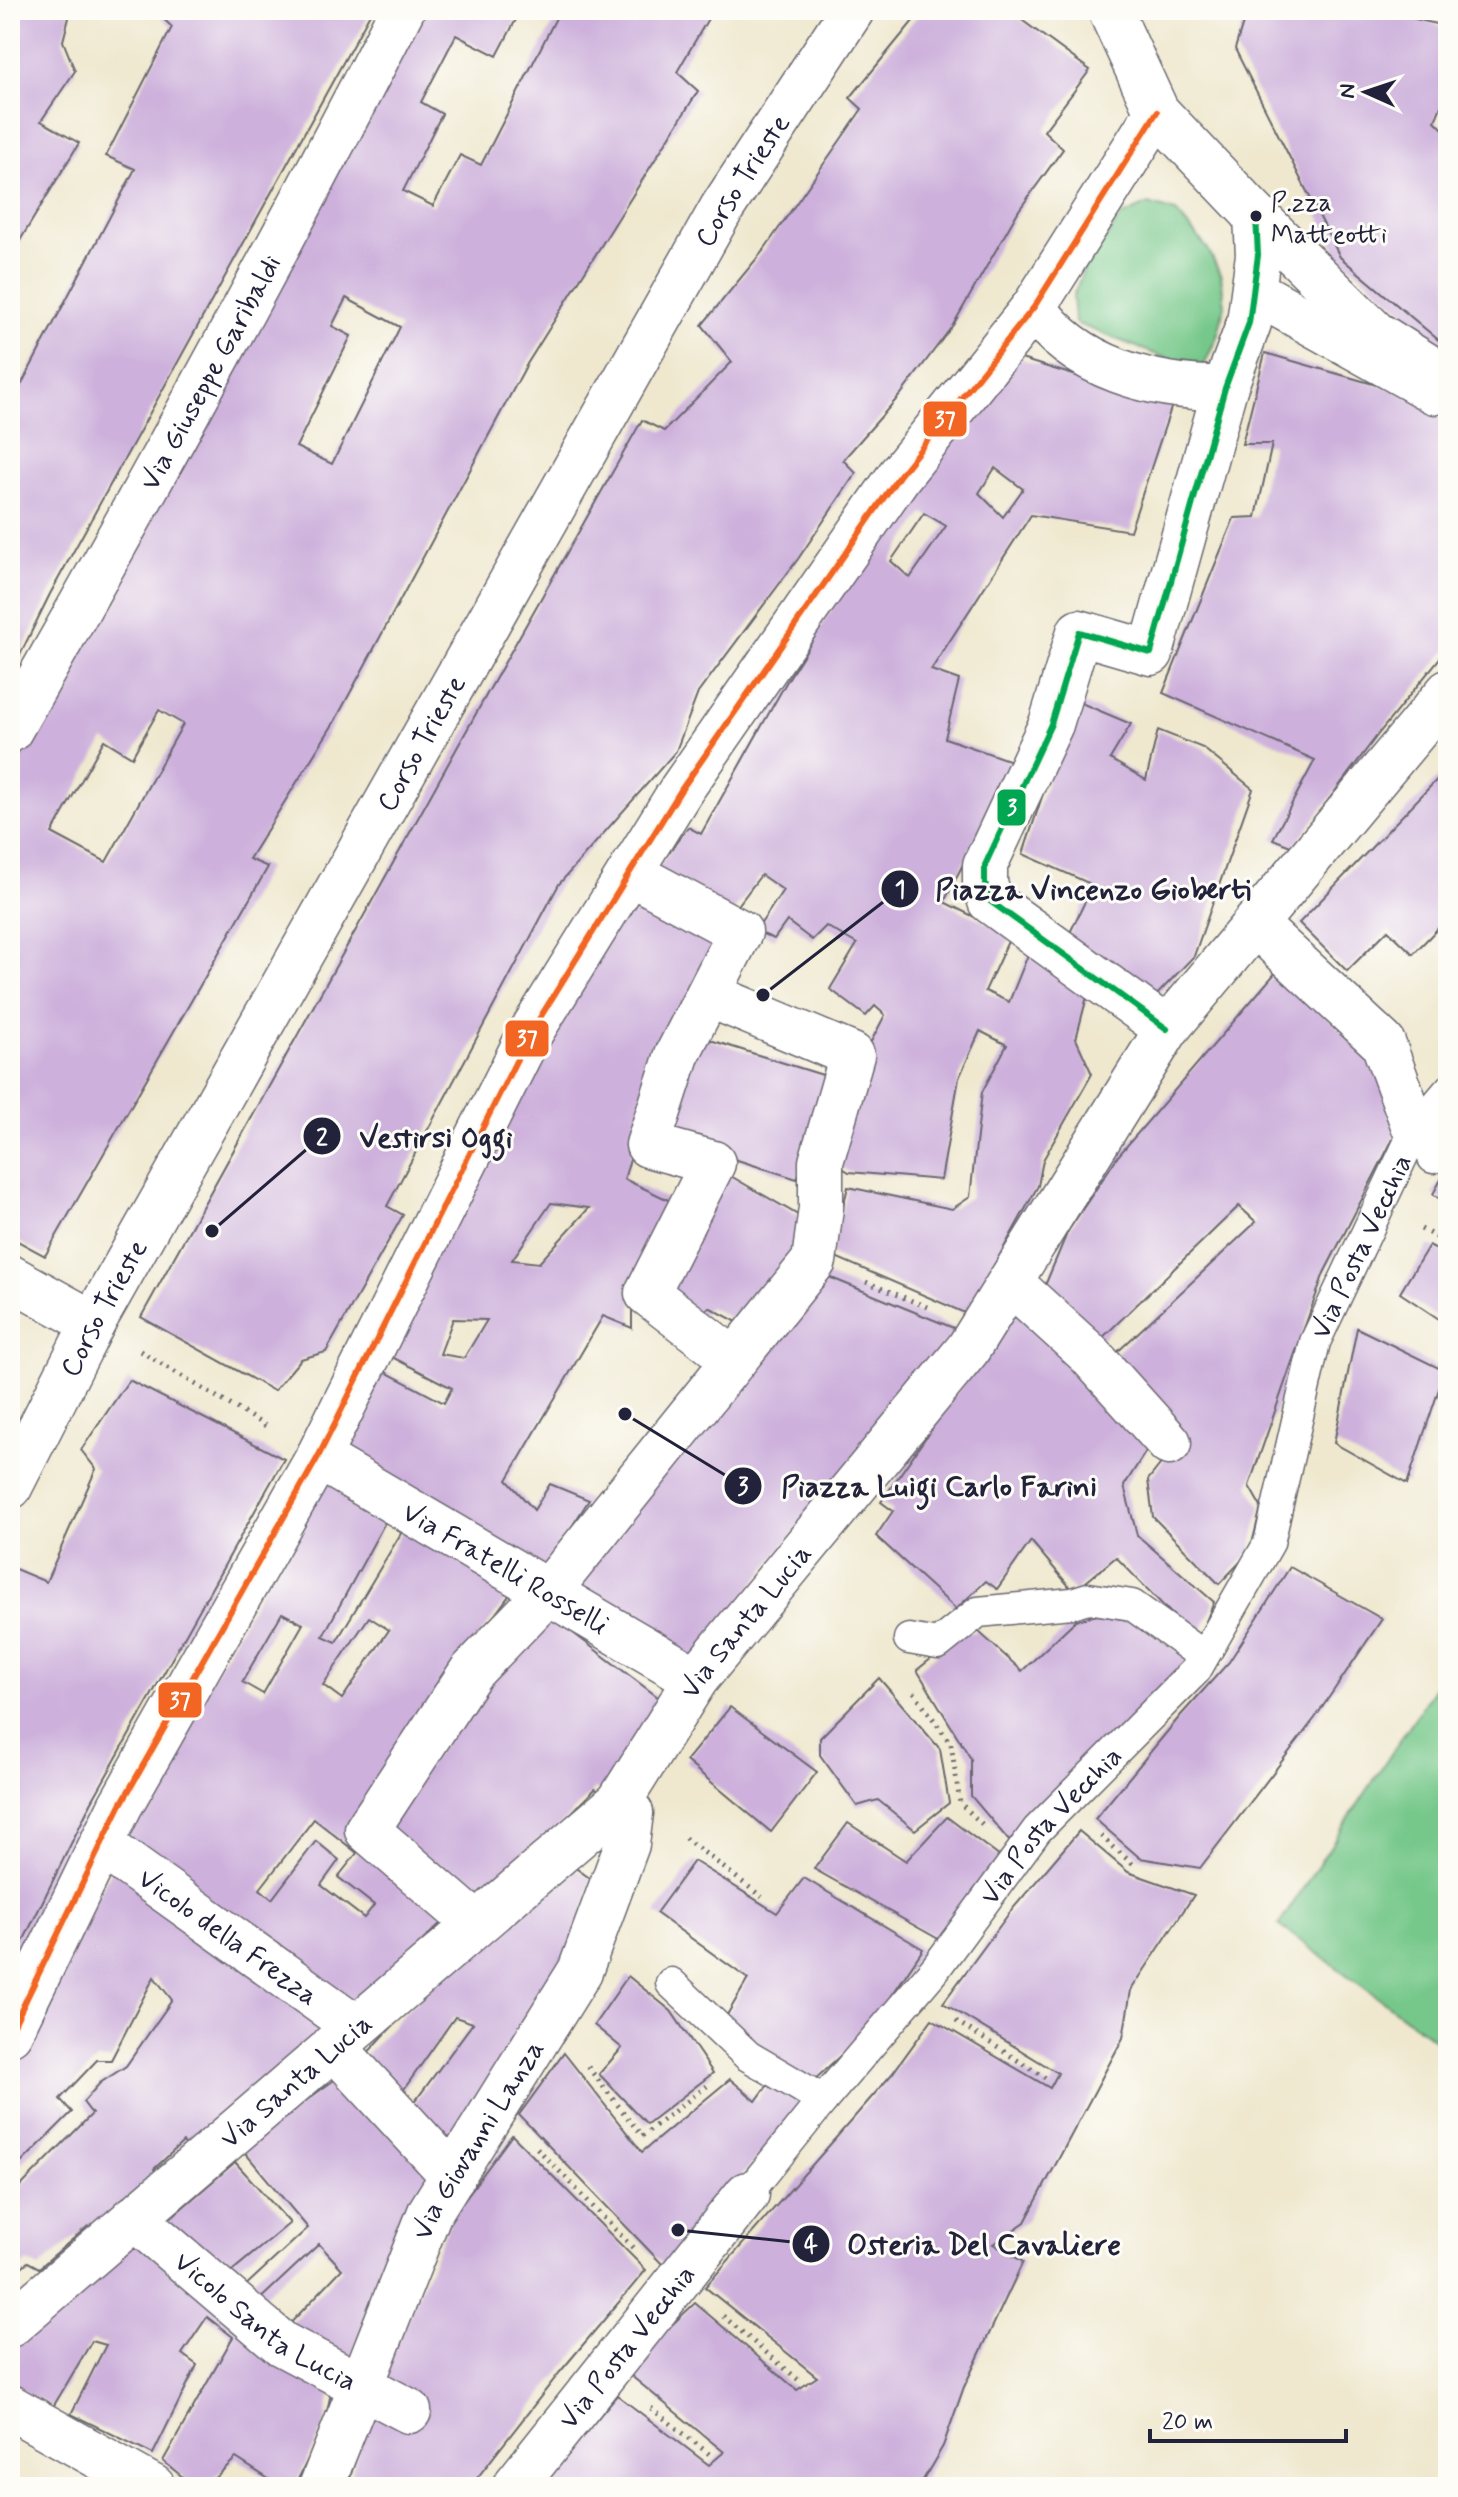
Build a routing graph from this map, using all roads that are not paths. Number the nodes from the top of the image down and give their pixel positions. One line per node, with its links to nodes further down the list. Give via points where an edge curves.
1 (402, 10): 12 (street, Via Giuseppe Garibaldi, via 120,537)
2 (852, 10): 21 (street, Corso Trieste, via 722,208)
3 (1110, 10): 4 (street)
4 (1157, 112): 5 (street); 7 (street)
5 (1256, 216): 6 (street); 8 (street, via 1375,333)
6 (1255, 292): 9 (street); 10 (street)
7 (1034, 307): 9 (street, via 1048,327 1092,360 1143,378); 13 (street, via 899,476 681,790)
8 (1448, 379)
9 (1225, 388): 16 (street, via 1151,653 1079,632 1051,724 985,865 990,901 1004,914)
10 (1448, 398)
11 (1448, 692): 14 (street, Via Santa Lucia)
12 (10, 730)
13 (630, 873): 15 (street, via 740,932); 24 (street, via 528,1037)
14 (1255, 924): 16 (street, Via Santa Lucia); 18 (street, via 1383,1043)
15 (709, 995): 22 (street, via 677,1055 648,1145 713,1163 647,1293); 22 (street, via 852,1055 821,1162 814,1261)
16 (1167, 1029): 20 (street, Via Santa Lucia)
17 (1448, 1091): 18 (lane, Via Posta Vecchia)
18 (1432, 1141): 28 (lane, Via Posta Vecchia, via 1315,1342 1269,1543)
19 (10, 1277): 21 (street)
20 (1010, 1282): 23 (street, via 1089,1354); 29 (street, Via Santa Lucia, via 968,1349)
21 (110, 1333): 25 (street, Corso Trieste)
22 (734, 1360): 26 (street)
23 (1169, 1443)
24 (318, 1457): 26 (street, Via Fratelli Rosselli); 31 (street)
25 (10, 1487)
26 (548, 1592): 29 (street, Via Fratelli Rosselli); 32 (street, via 471,1672 367,1830)
27 (909, 1639): 28 (lane, via 938,1644 978,1612 1088,1598 1132,1605)
28 (1203, 1656): 36 (lane, Via Posta Vecchia, via 1196,1670 1037,1830 935,1969)
29 (696, 1679): 30 (street, Via Santa Lucia)
30 (625, 1813): 32 (street, Via Santa Lucia); 37 (street, Via Giovanni Lanza, via 627,1844 580,1971)
31 (102, 1845): 34 (street); 35 (street, Vicolo della Frezza)
32 (476, 1924): 35 (street, Via Santa Lucia)
33 (671, 1983): 36 (lane, via 748,2056)
34 (10, 2033)
35 (344, 2036): 37 (street, Vicolo della Frezza); 39 (street, Via Santa Lucia)
36 (823, 2100): 38 (lane, Via Posta Vecchia)
37 (453, 2176): 41 (street, Via Giovanni Lanza, via 430,2212)
38 (747, 2194): 46 (street, Via Posta Vecchia)
39 (134, 2218): 40 (street, Via Santa Lucia); 41 (street, Vicolo Santa Lucia, via 282,2344)
40 (10, 2325)
41 (361, 2387): 42 (street, Vicolo Santa Lucia); 45 (street, Via Giovanni Lanza)
42 (409, 2411)
43 (19, 2412): 44 (street)
44 (153, 2487)
45 (321, 2487)
46 (514, 2487)

